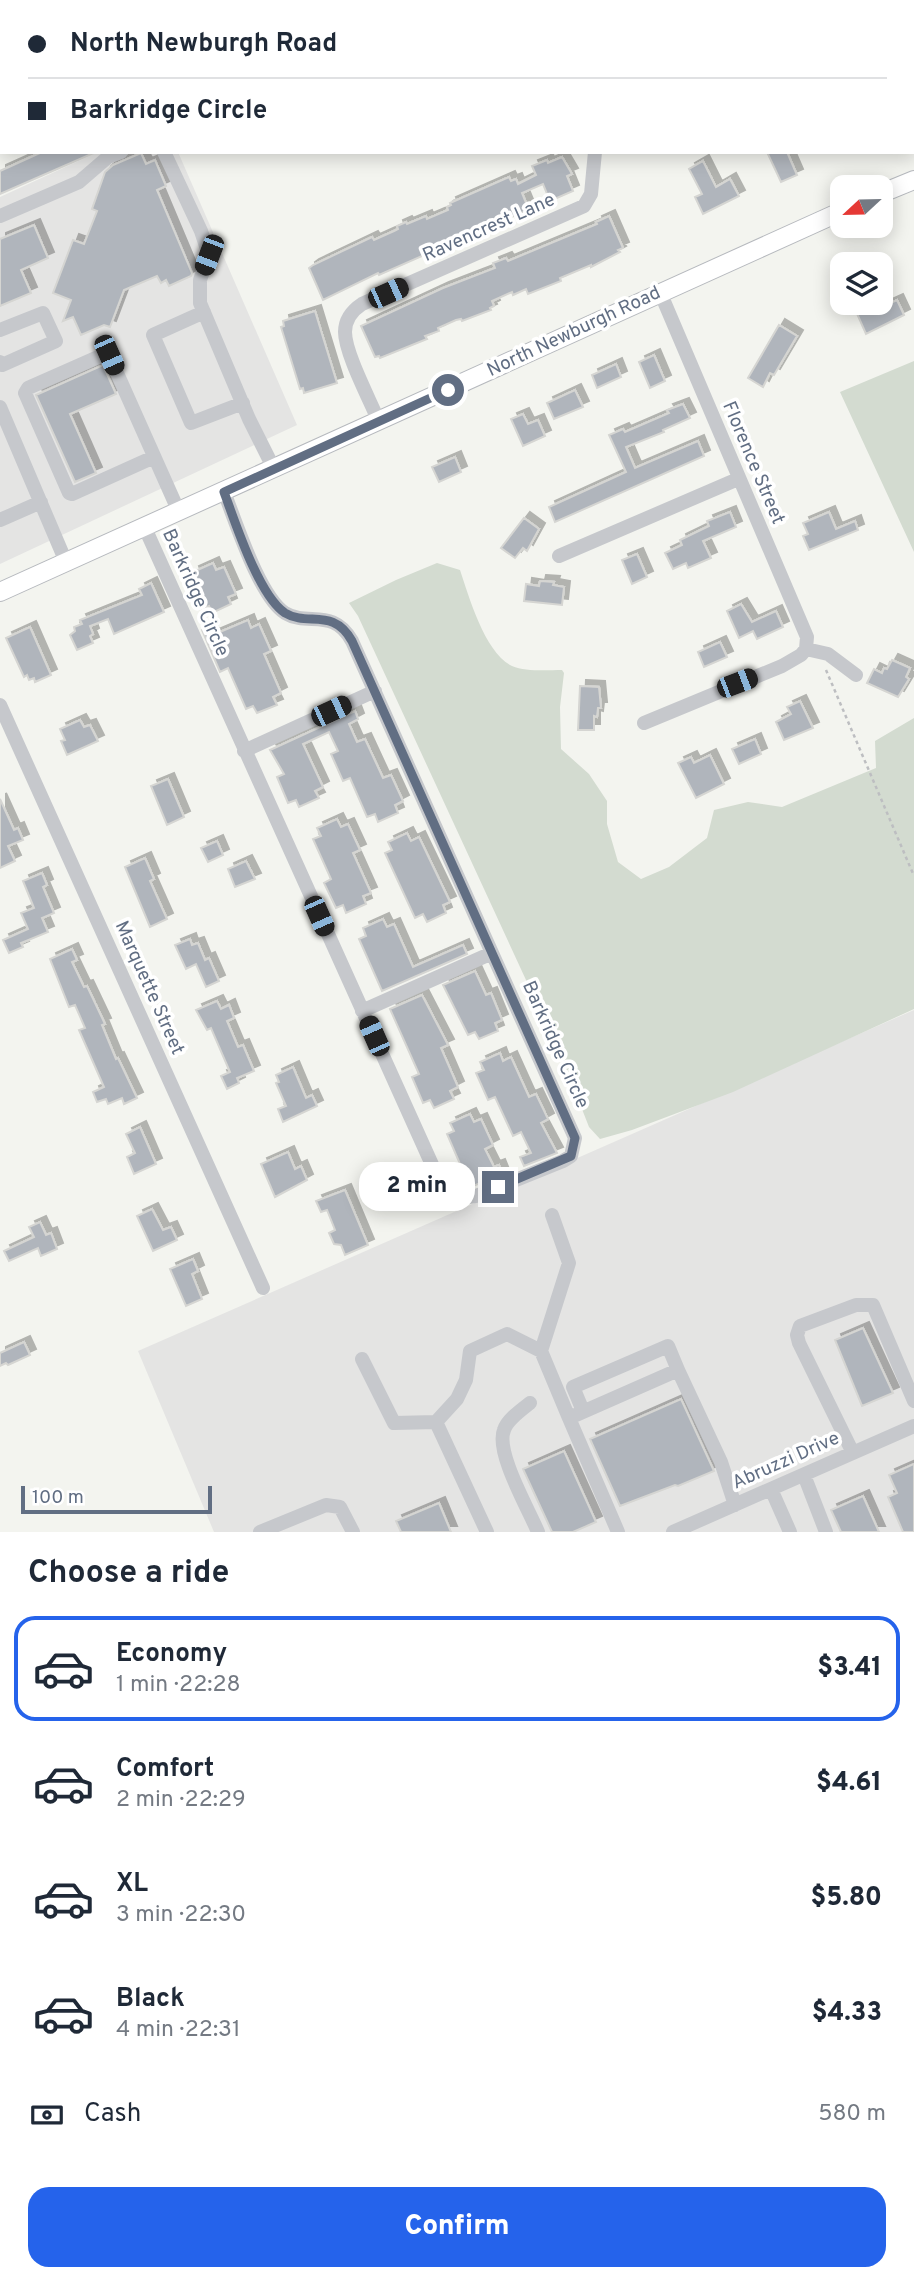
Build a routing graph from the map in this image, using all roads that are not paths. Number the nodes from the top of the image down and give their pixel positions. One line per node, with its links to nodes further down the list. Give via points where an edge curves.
1 (116, 154): 6 (street, via 79,182)
2 (164, 154): 9 (street, via 209,255 200,280)
3 (595, 154): 14 (street, Ravencrest Lane, via 592,194 584,206 362,304 351,314 345,334 350,354)
4 (914, 180): 5 (main road)
5 (893, 189)
6 (0, 216)
7 (830, 216): 8 (main road, North Newburgh Road)
8 (660, 292): 14 (main road, North Newburgh Road); 17 (street, Florence Street)
9 (204, 312): 12 (street); 12 (street, via 153,335 191,422)
10 (0, 330): 11 (street, via 43,313 56,341 2,365)
11 (0, 362)
12 (243, 403): 16 (street)
13 (0, 407): 19 (street)
14 (379, 422): 16 (main road, North Newburgh Road)
15 (155, 457): 15 (street, via 109,355 25,393 69,494); 20 (street)
16 (274, 470): 18 (main road, North Newburgh Road)
17 (738, 479): 23 (street); 26 (street, Florence Street)
18 (224, 492): 20 (main road, North Newburgh Road); 28 (street, Barkridge Circle, via 260,580 276,604 287,614 339,625 352,641)
19 (41, 502): 21 (street); 24 (street)
20 (179, 512): 22 (main road, North Newburgh Road)
21 (0, 520)
22 (145, 528): 24 (main road, North Newburgh Road); 31 (street, Barkridge Circle)
23 (559, 556)
24 (66, 562): 25 (main road, North Newburgh Road)
25 (0, 592)
26 (812, 651): 27 (street, via 828,654); 30 (street)
27 (856, 675)
28 (375, 691): 31 (street); 32 (street, Barkridge Circle)
29 (0, 705): 35 (street, Marquette Street)
30 (644, 723)
31 (244, 751): 33 (street, Barkridge Circle)
32 (492, 953): 33 (street); 33 (street, Barkridge Circle, via 575,1138 571,1156 563,1161 476,1196 452,1196 443,1189)
33 (362, 1011)
34 (552, 1215): 36 (street, via 569,1263)
35 (262, 1288)
36 (541, 1351): 41 (street); 42 (street, via 507,1334 470,1351 466,1380 457,1399)
37 (362, 1359): 42 (street, via 394,1423)
38 (678, 1370): 41 (street); 41 (street, via 668,1346 573,1387); 47 (street, via 721,1462)
39 (914, 1401): 44 (street, via 873,1305 856,1305 800,1326 799,1343)
40 (530, 1403): 52 (street, via 504,1428 501,1440)
41 (576, 1415): 53 (street)
42 (436, 1422): 51 (street)
43 (914, 1426): 44 (street, Abruzzi Drive)
44 (853, 1453): 45 (street, Abruzzi Drive)
45 (804, 1475): 46 (street, Abruzzi Drive); 55 (street)
46 (771, 1489): 47 (street, Abruzzi Drive); 48 (street)
47 (735, 1505): 54 (street, Abruzzi Drive)
48 (785, 1530)
49 (260, 1532): 50 (street, via 326,1505 340,1507)
50 (353, 1532)
51 (487, 1532)
52 (538, 1532)
53 (618, 1532)
54 (673, 1532)
55 (826, 1532)

